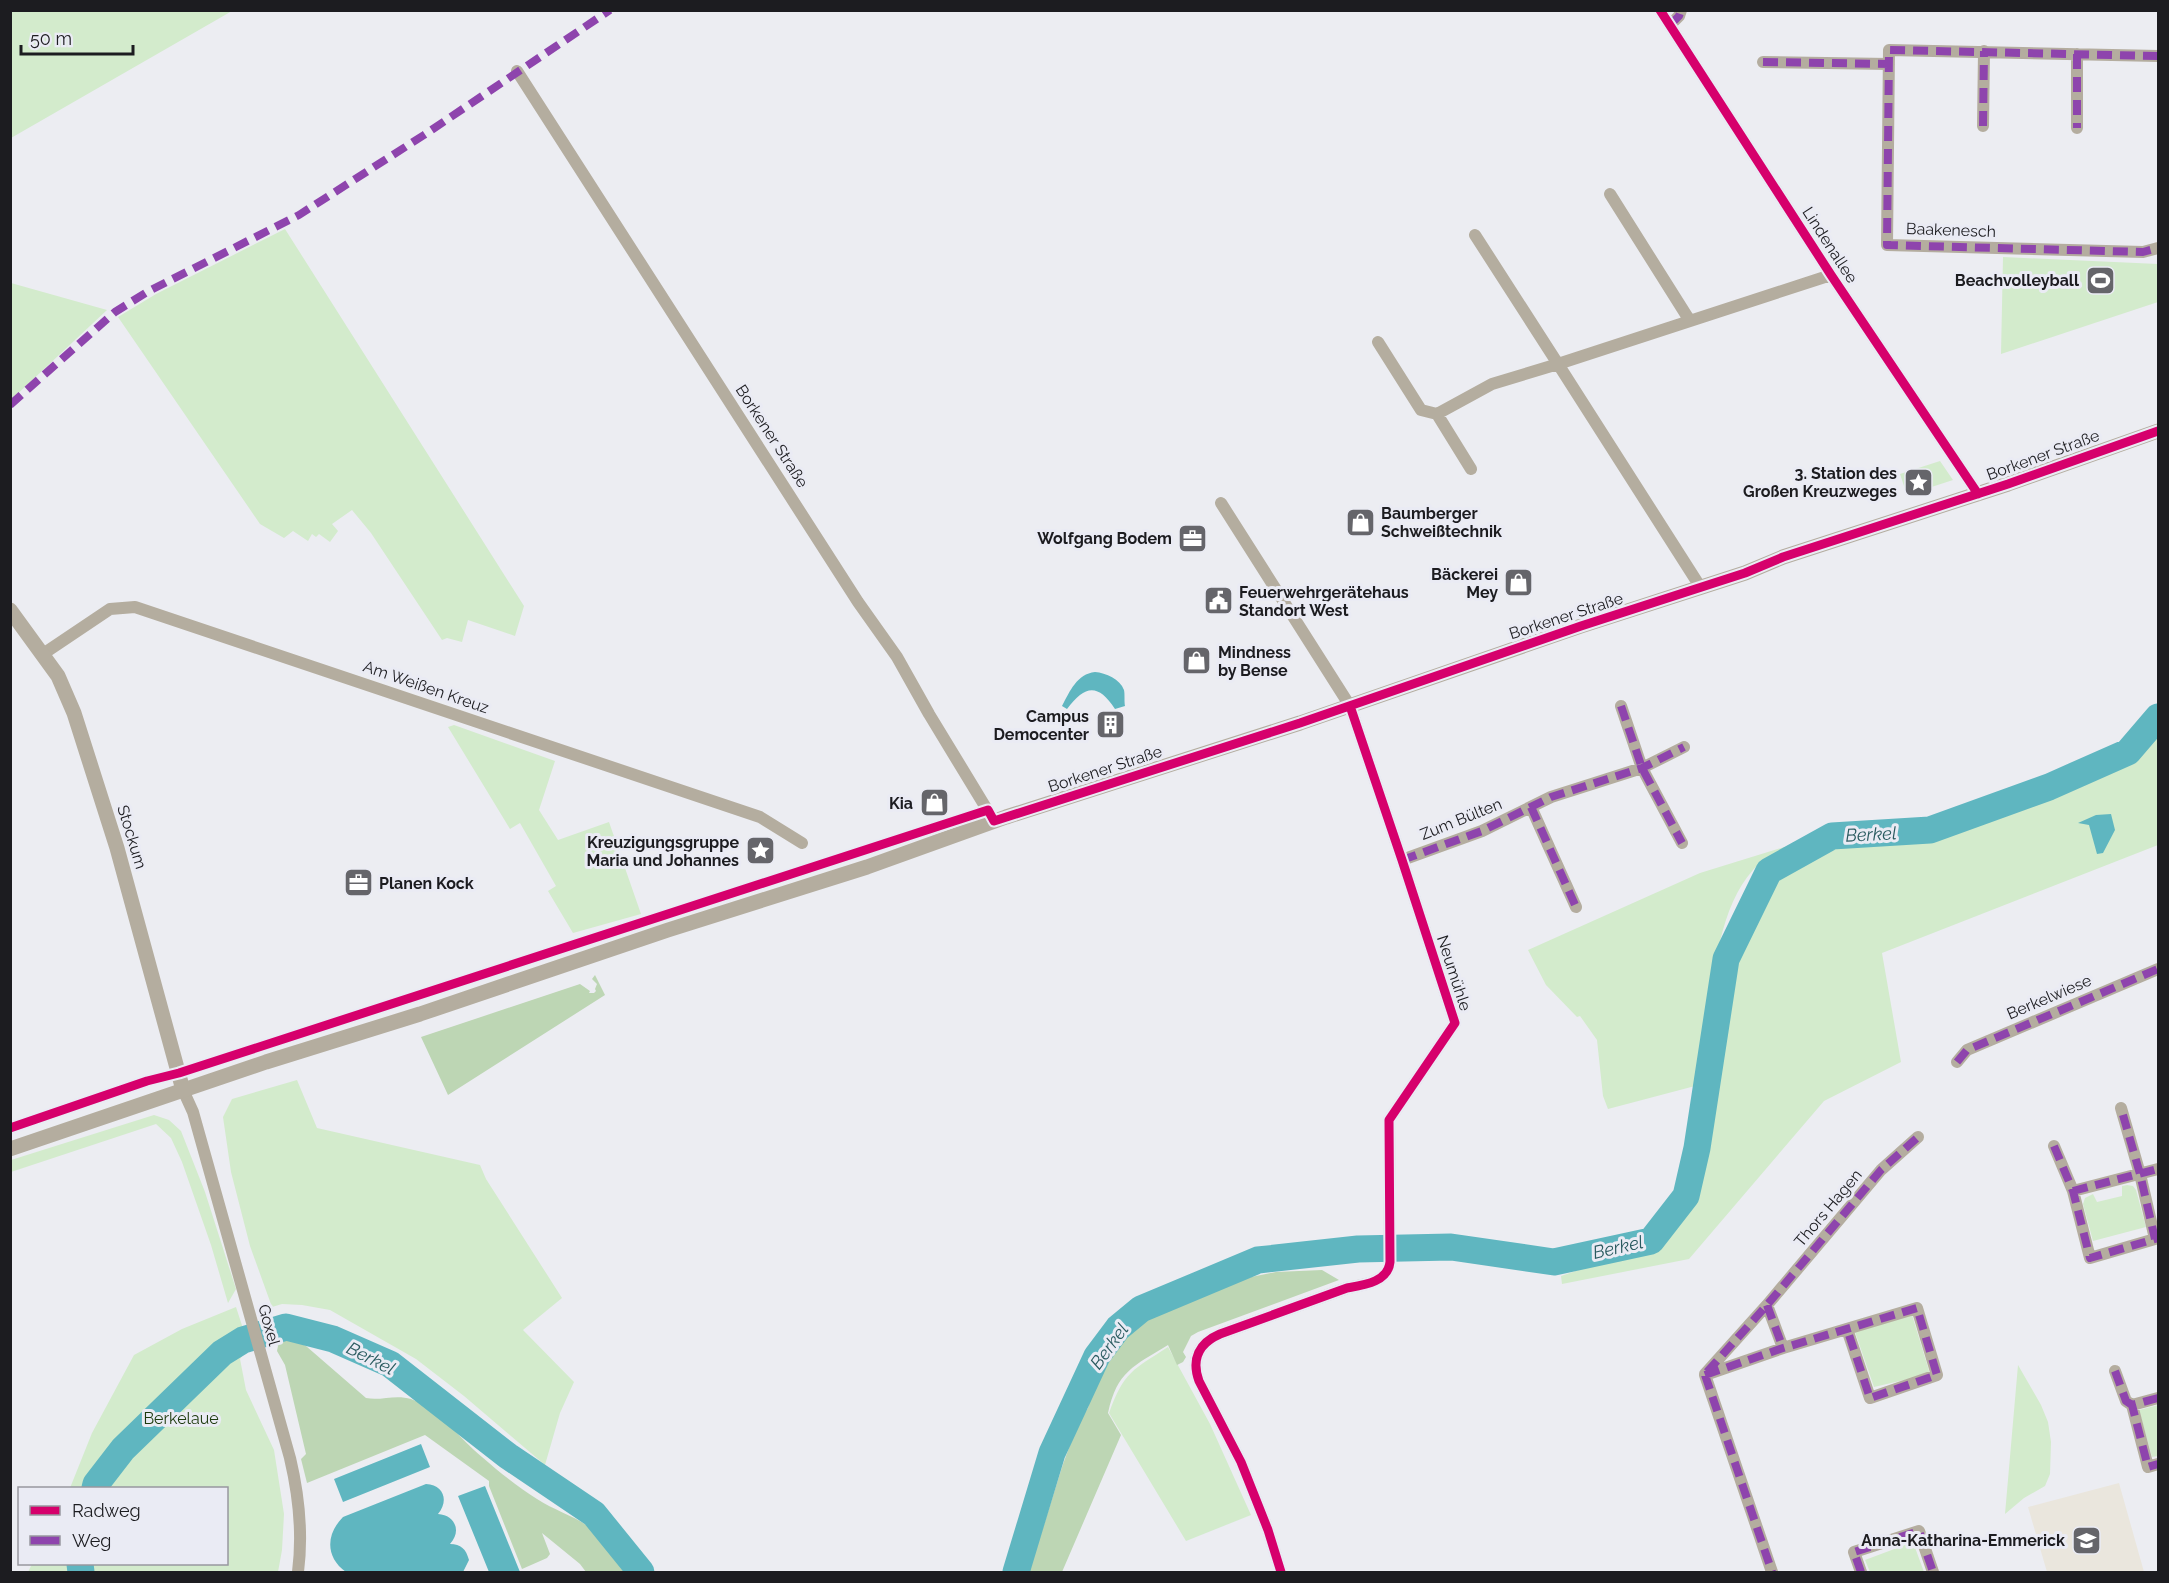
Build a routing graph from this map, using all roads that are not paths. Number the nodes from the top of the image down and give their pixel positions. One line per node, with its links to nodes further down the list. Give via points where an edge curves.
1 (1660, 10): 3 (street, Lindenallee)
2 (1681, 10): 3 (street)
3 (1670, 25): 15 (street, Lindenallee)
4 (1984, 51): 5 (street); 8 (street, via 1889,50); 10 (street)
5 (2077, 54): 6 (street); 11 (street)
6 (2158, 56)
7 (1763, 63): 8 (street)
8 (1889, 64): 14 (street, Baakenesch, via 1887,244 2143,252)
9 (517, 72): 32 (street, Borkener Straße, via 897,657)
10 (1983, 126)
11 (2077, 128)
12 (1610, 194): 16 (street)
13 (1474, 235): 18 (street)
14 (2158, 248)
15 (1832, 275): 16 (street, Lindenallee); 22 (street, Lindenallee)
16 (1690, 321): 18 (street, Lindenallee)
17 (1378, 342): 19 (street, via 1421,410)
18 (1558, 364): 19 (street, Lindenallee, via 1492,384); 24 (street)
19 (1437, 414): 21 (street)
20 (2158, 431): 22 (street, Borkener Straße)
21 (1471, 469)
22 (1978, 494): 24 (street, Borkener Straße)
23 (1221, 503): 27 (street)
24 (1701, 588): 27 (street, Borkener Straße)
25 (10, 610): 26 (street, Stockum)
26 (43, 654): 33 (street, Am Weißen Kreuz, via 110,609 135,607 760,817); 39 (street, Stockum, via 58,676 74,713 117,848)
27 (1350, 706): 32 (street, Borkener Straße); 35 (street, Neumühle)
28 (1621, 706): 30 (street)
29 (1684, 747): 30 (street, Zum Bülten)
30 (1642, 768): 31 (street, Zum Bülten); 34 (street)
31 (1531, 807): 35 (street, Zum Bülten, via 1482,831); 36 (street)
32 (994, 821): 39 (street, Borkener Straße, via 867,867)
33 (802, 843)
34 (1682, 843)
35 (1402, 860): 56 (street, Neumühle, via 1455,1023 1389,1119 1390,1269 1368,1284 1220,1334 1203,1343 1196,1357 1199,1381 1241,1462)
36 (1576, 907)
37 (2158, 969): 38 (street, Berkelwiese, via 1967,1050)
38 (1957, 1062)
39 (183, 1090): 43 (street, Borkener Straße); 55 (street, Goxel, via 193,1112 297,1487 301,1524)
40 (2121, 1108): 45 (street)
41 (1918, 1137): 47 (street, Thors Hagen, via 1881,1170)
42 (2054, 1146): 46 (street)
43 (10, 1149)
44 (2158, 1169): 45 (street)
45 (2140, 1174): 46 (street); 46 (street, via 2155,1239 2090,1258)
46 (2073, 1191)
47 (1767, 1305): 49 (street); 51 (street, Thors Hagen)
48 (1847, 1329): 48 (street, via 1917,1308 1937,1375 1870,1398); 49 (street)
49 (1783, 1348): 51 (street)
50 (2115, 1371): 53 (street, via 2126,1401)
51 (1705, 1375): 57 (street)
52 (2158, 1398): 53 (street)
53 (2132, 1405): 54 (street, via 2148,1467)
54 (2158, 1464)
55 (298, 1572)
56 (1281, 1572)
57 (1772, 1572)
58 (1861, 1572): 59 (street, via 1854,1552 1919,1531)
59 (1933, 1572)

